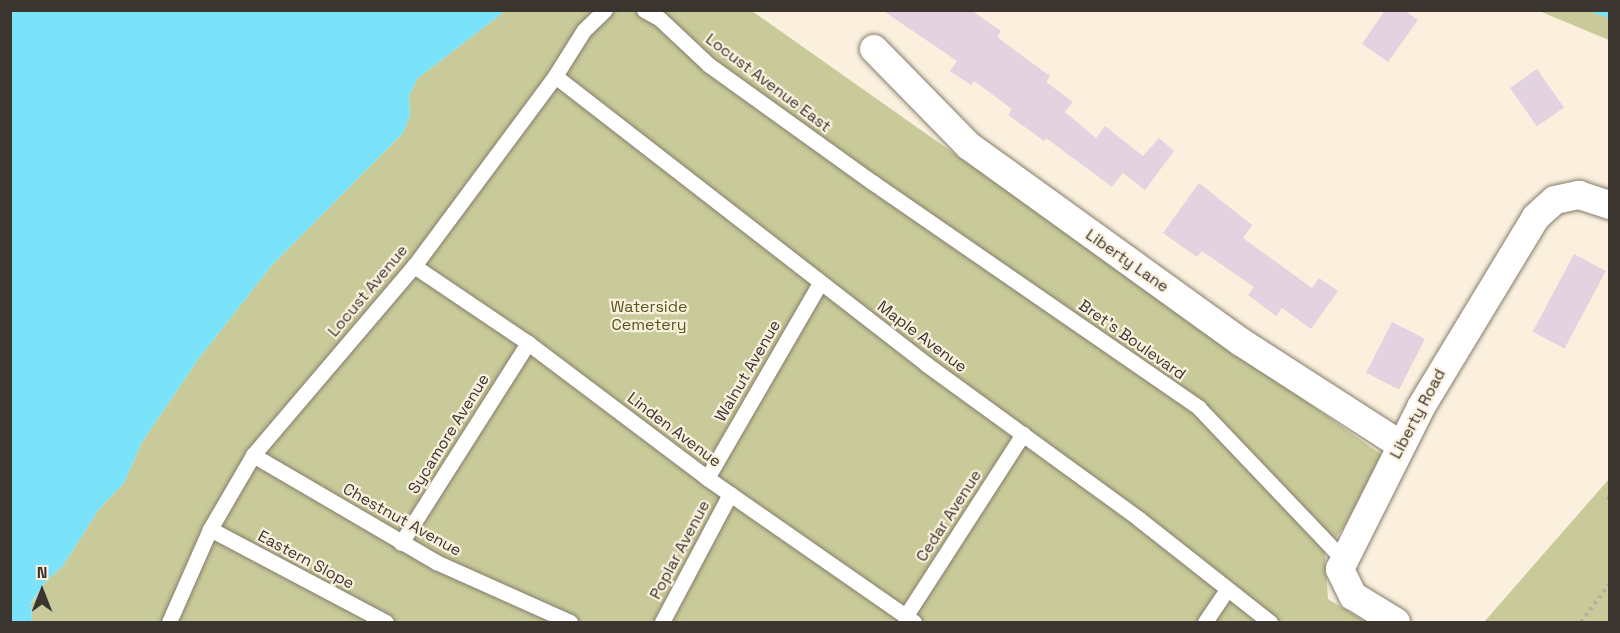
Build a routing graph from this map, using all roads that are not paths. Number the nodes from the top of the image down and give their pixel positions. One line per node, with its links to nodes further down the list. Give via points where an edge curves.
1 (605, 10): 4 (lane, via 584,30)
2 (645, 10): 5 (lane, Locust Avenue East, via 709,64)
3 (874, 49): 11 (street, Liberty Lane, via 978,153 1241,342)
4 (555, 76): 7 (lane, Locust Avenue); 8 (lane, Maple Avenue)
5 (872, 182): 17 (lane, Bret's Boulevard, via 1199,408)
6 (1610, 205): 11 (street, Liberty Road, via 1579,195 1555,201 1536,217 1447,359)
7 (414, 266): 9 (lane, Linden Avenue); 12 (lane, Locust Avenue)
8 (820, 283): 10 (lane, Maple Avenue); 13 (lane, Walnut Avenue)
9 (528, 343): 13 (lane, Linden Avenue); 16 (lane, Sycamore Avenue)
10 (1023, 434): 18 (lane, Maple Avenue, via 1139,519); 19 (lane, Cedar Avenue)
11 (1401, 445): 17 (street, Liberty Road)
12 (253, 455): 15 (lane, Locust Avenue); 16 (lane, Chestnut Avenue)
13 (707, 478): 14 (lane, Linden Avenue)
14 (730, 494): 19 (lane, Linden Avenue); 23 (lane, Poplar Avenue)
15 (210, 529): 20 (lane, Locust Avenue); 21 (lane, Eastern Slope)
16 (400, 543): 22 (lane, Chestnut Avenue)
17 (1344, 560): 26 (street, via 1341,577 1353,596)
18 (1226, 591): 24 (lane); 25 (lane, Maple Avenue)
19 (910, 620)
20 (169, 622)
21 (386, 622)
22 (570, 622)
23 (662, 622)
24 (1205, 622)
25 (1270, 622)
26 (1396, 622)

